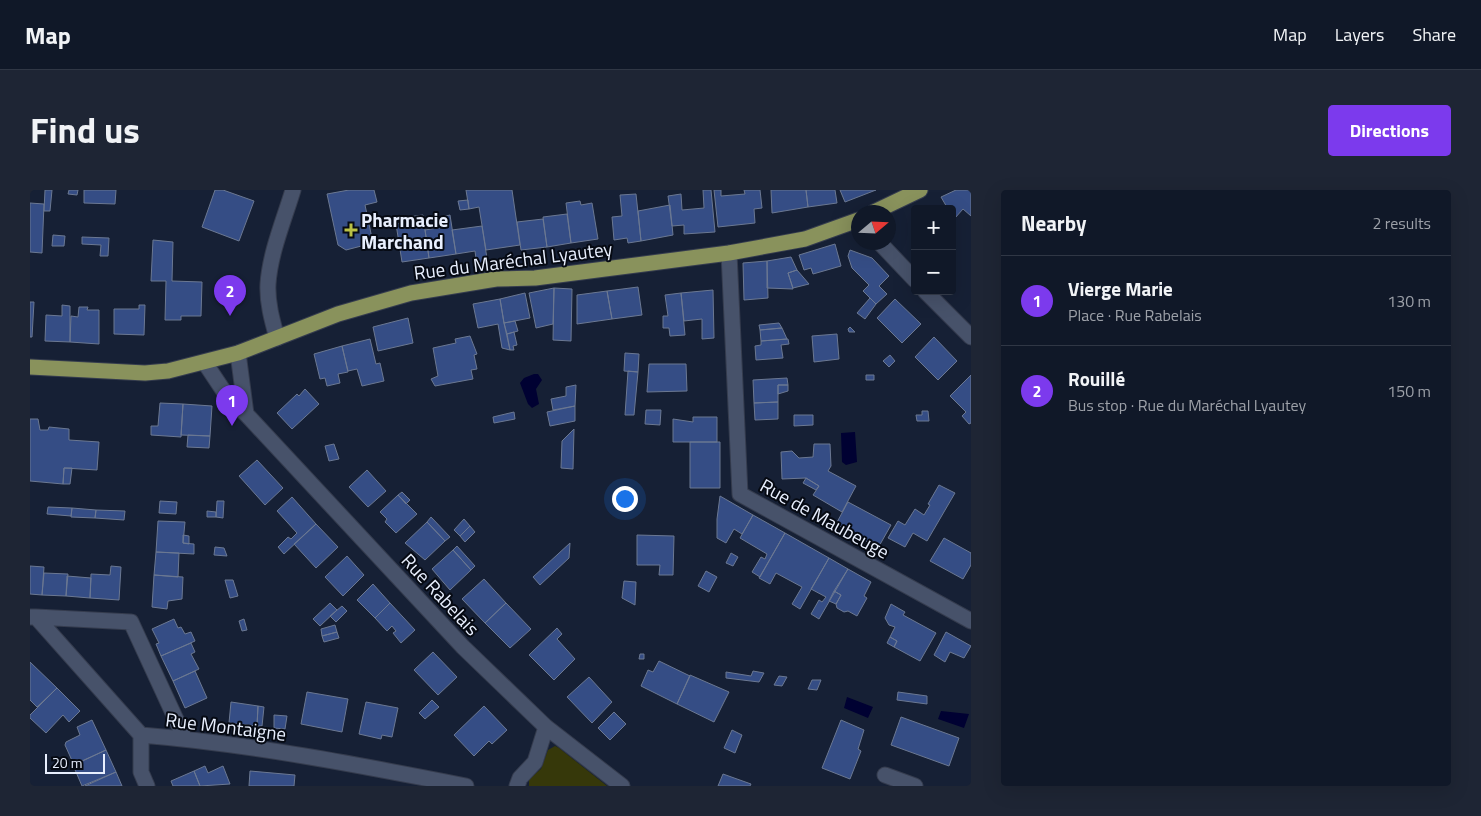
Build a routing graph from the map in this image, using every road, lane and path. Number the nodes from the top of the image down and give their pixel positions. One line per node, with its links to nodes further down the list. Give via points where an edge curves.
1 (293, 190): 10 (street, via 268,284)
2 (920, 190): 3 (main road)
3 (889, 205)
4 (851, 222): 6 (main road, Rue du Maréchal Lyautey, via 804,238)
5 (886, 250): 7 (street)
6 (730, 253): 10 (main road, Rue du Maréchal Lyautey, via 535,278 496,279 411,293 338,314); 16 (street, Rue de Maubeuge, via 740,494)
7 (911, 276)
8 (929, 295): 9 (street)
9 (971, 337)
10 (277, 338): 11 (main road, Rue du Maréchal Lyautey)
11 (238, 353): 12 (main road, Rue du Maréchal Lyautey); 14 (street)
12 (205, 363): 13 (main road, Rue du Maréchal Lyautey, via 145,373); 14 (street, Rue Rabelais, via 227,396)
13 (30, 367)
14 (246, 414): 17 (street, Rue Rabelais, via 463,647)
15 (33, 617): 18 (street, Rue Montaigne); 19 (street, via 131,622)
16 (971, 621)
17 (546, 726): 23 (street, via 535,762); 24 (street, Rue Rabelais)
18 (141, 736): 19 (street, Rue Montaigne); 21 (street, via 142,772)
19 (185, 739): 22 (street, Rue Montaigne, via 348,763)
20 (885, 775): 25 (street)
21 (147, 786)
22 (466, 786)
23 (517, 786)
24 (622, 786)
25 (915, 786)

